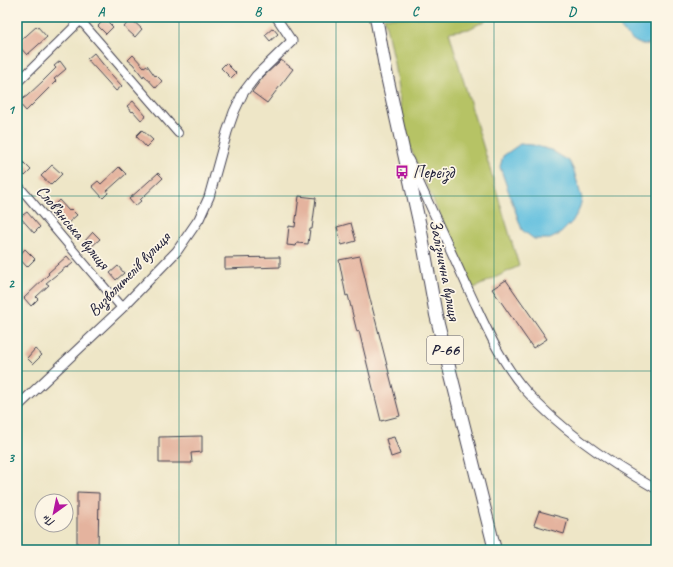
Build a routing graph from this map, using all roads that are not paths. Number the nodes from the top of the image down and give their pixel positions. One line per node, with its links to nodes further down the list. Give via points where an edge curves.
1 (276, 17): 4 (street)
2 (376, 17): 7 (main road, Залізнична вулиця / Р-66)
3 (82, 19): 5 (street); 6 (street)
4 (292, 41): 9 (street, Визволителів вулиця, via 256,76 243,93 227,132 209,196 199,219 177,251)
5 (17, 83)
6 (178, 133)
7 (404, 148): 11 (street, via 488,334 505,364 526,391 566,429); 12 (main road, Залізнична вулиця / Р-66, via 436,315)
8 (17, 184): 9 (street, Слов’янська вулиця)
9 (122, 308): 10 (street, Визволителів вулиця)
10 (17, 407)
11 (656, 489)
12 (495, 550)

